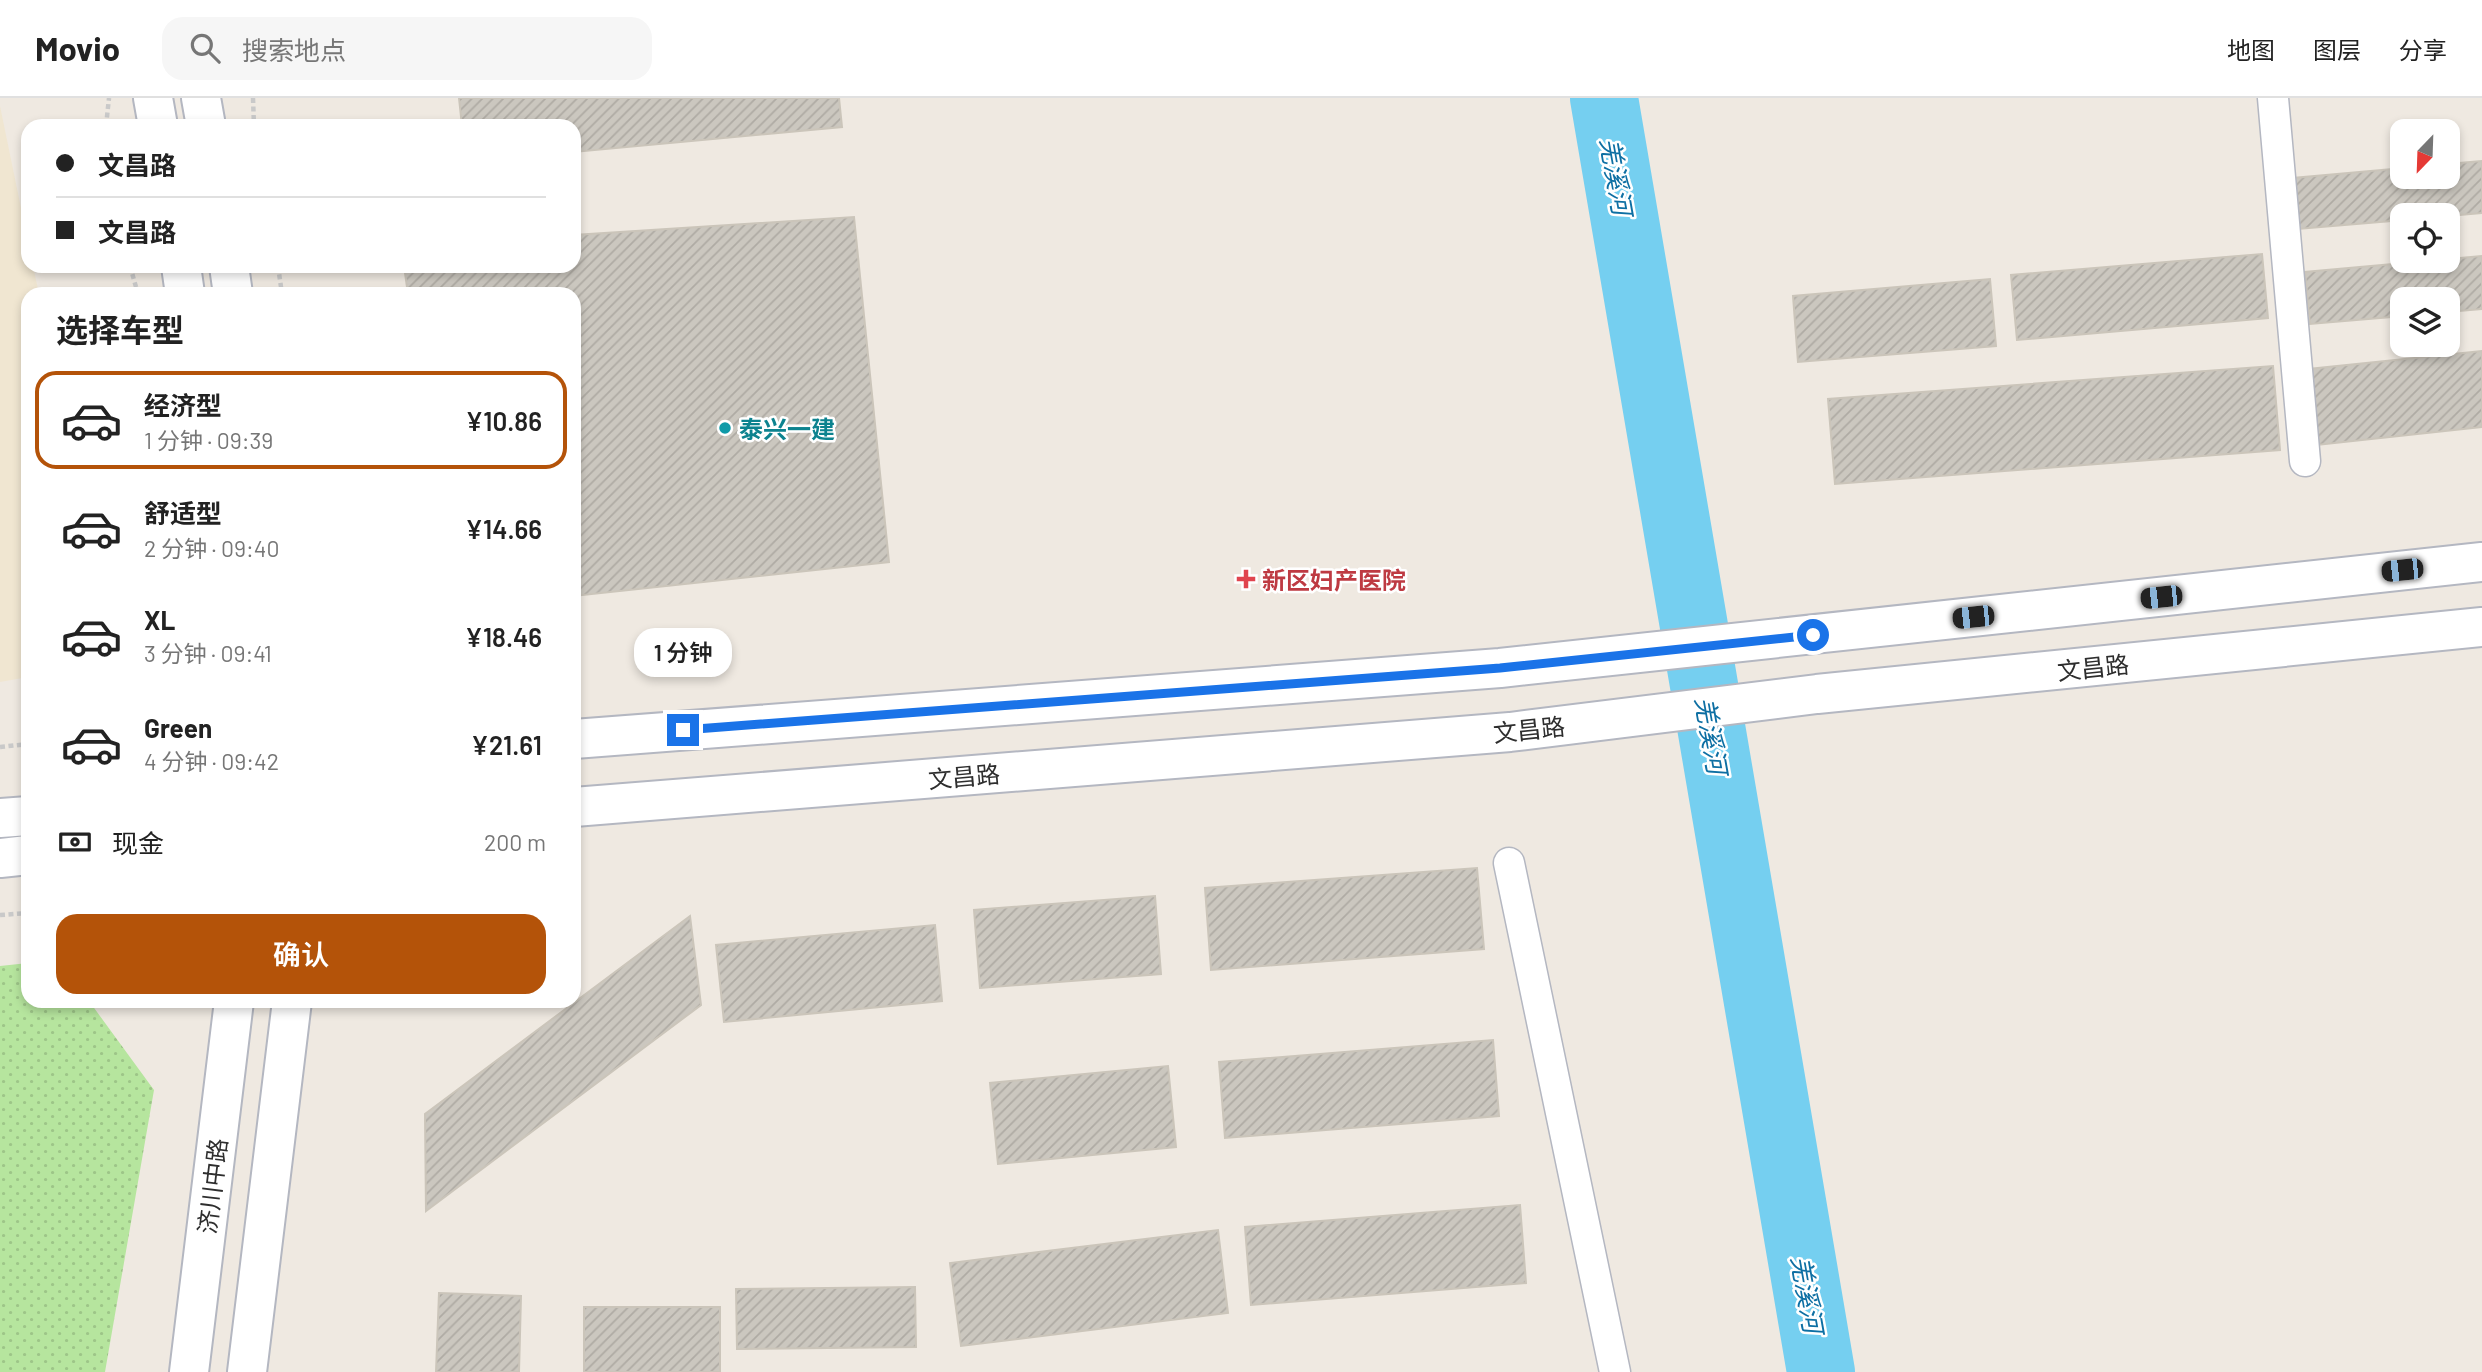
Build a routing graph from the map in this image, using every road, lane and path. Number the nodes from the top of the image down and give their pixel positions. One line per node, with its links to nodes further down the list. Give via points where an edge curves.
1 (109, 98): 6 (path)
2 (153, 98): 7 (main road)
3 (201, 98): 8 (main road)
4 (253, 98): 9 (path)
5 (2273, 98): 10 (street)
6 (107, 119)
7 (157, 119)
8 (205, 119)
9 (254, 119)
10 (2305, 461)
11 (2482, 562): 13 (main road, via 1500,668)
12 (2482, 628): 16 (main road, 文昌路, via 1817,694 1510,732)
13 (581, 738)
14 (21, 745): 15 (path)
15 (0, 747)
16 (581, 806)
17 (21, 816): 18 (main road)
18 (0, 818)
19 (21, 856): 20 (main road)
20 (0, 858)
21 (1509, 863): 28 (street)
22 (21, 914): 23 (path)
23 (0, 915)
24 (233, 1008): 26 (main road, 济川中路)
25 (291, 1008): 27 (main road)
26 (189, 1372)
27 (247, 1372)
28 (1615, 1372)

